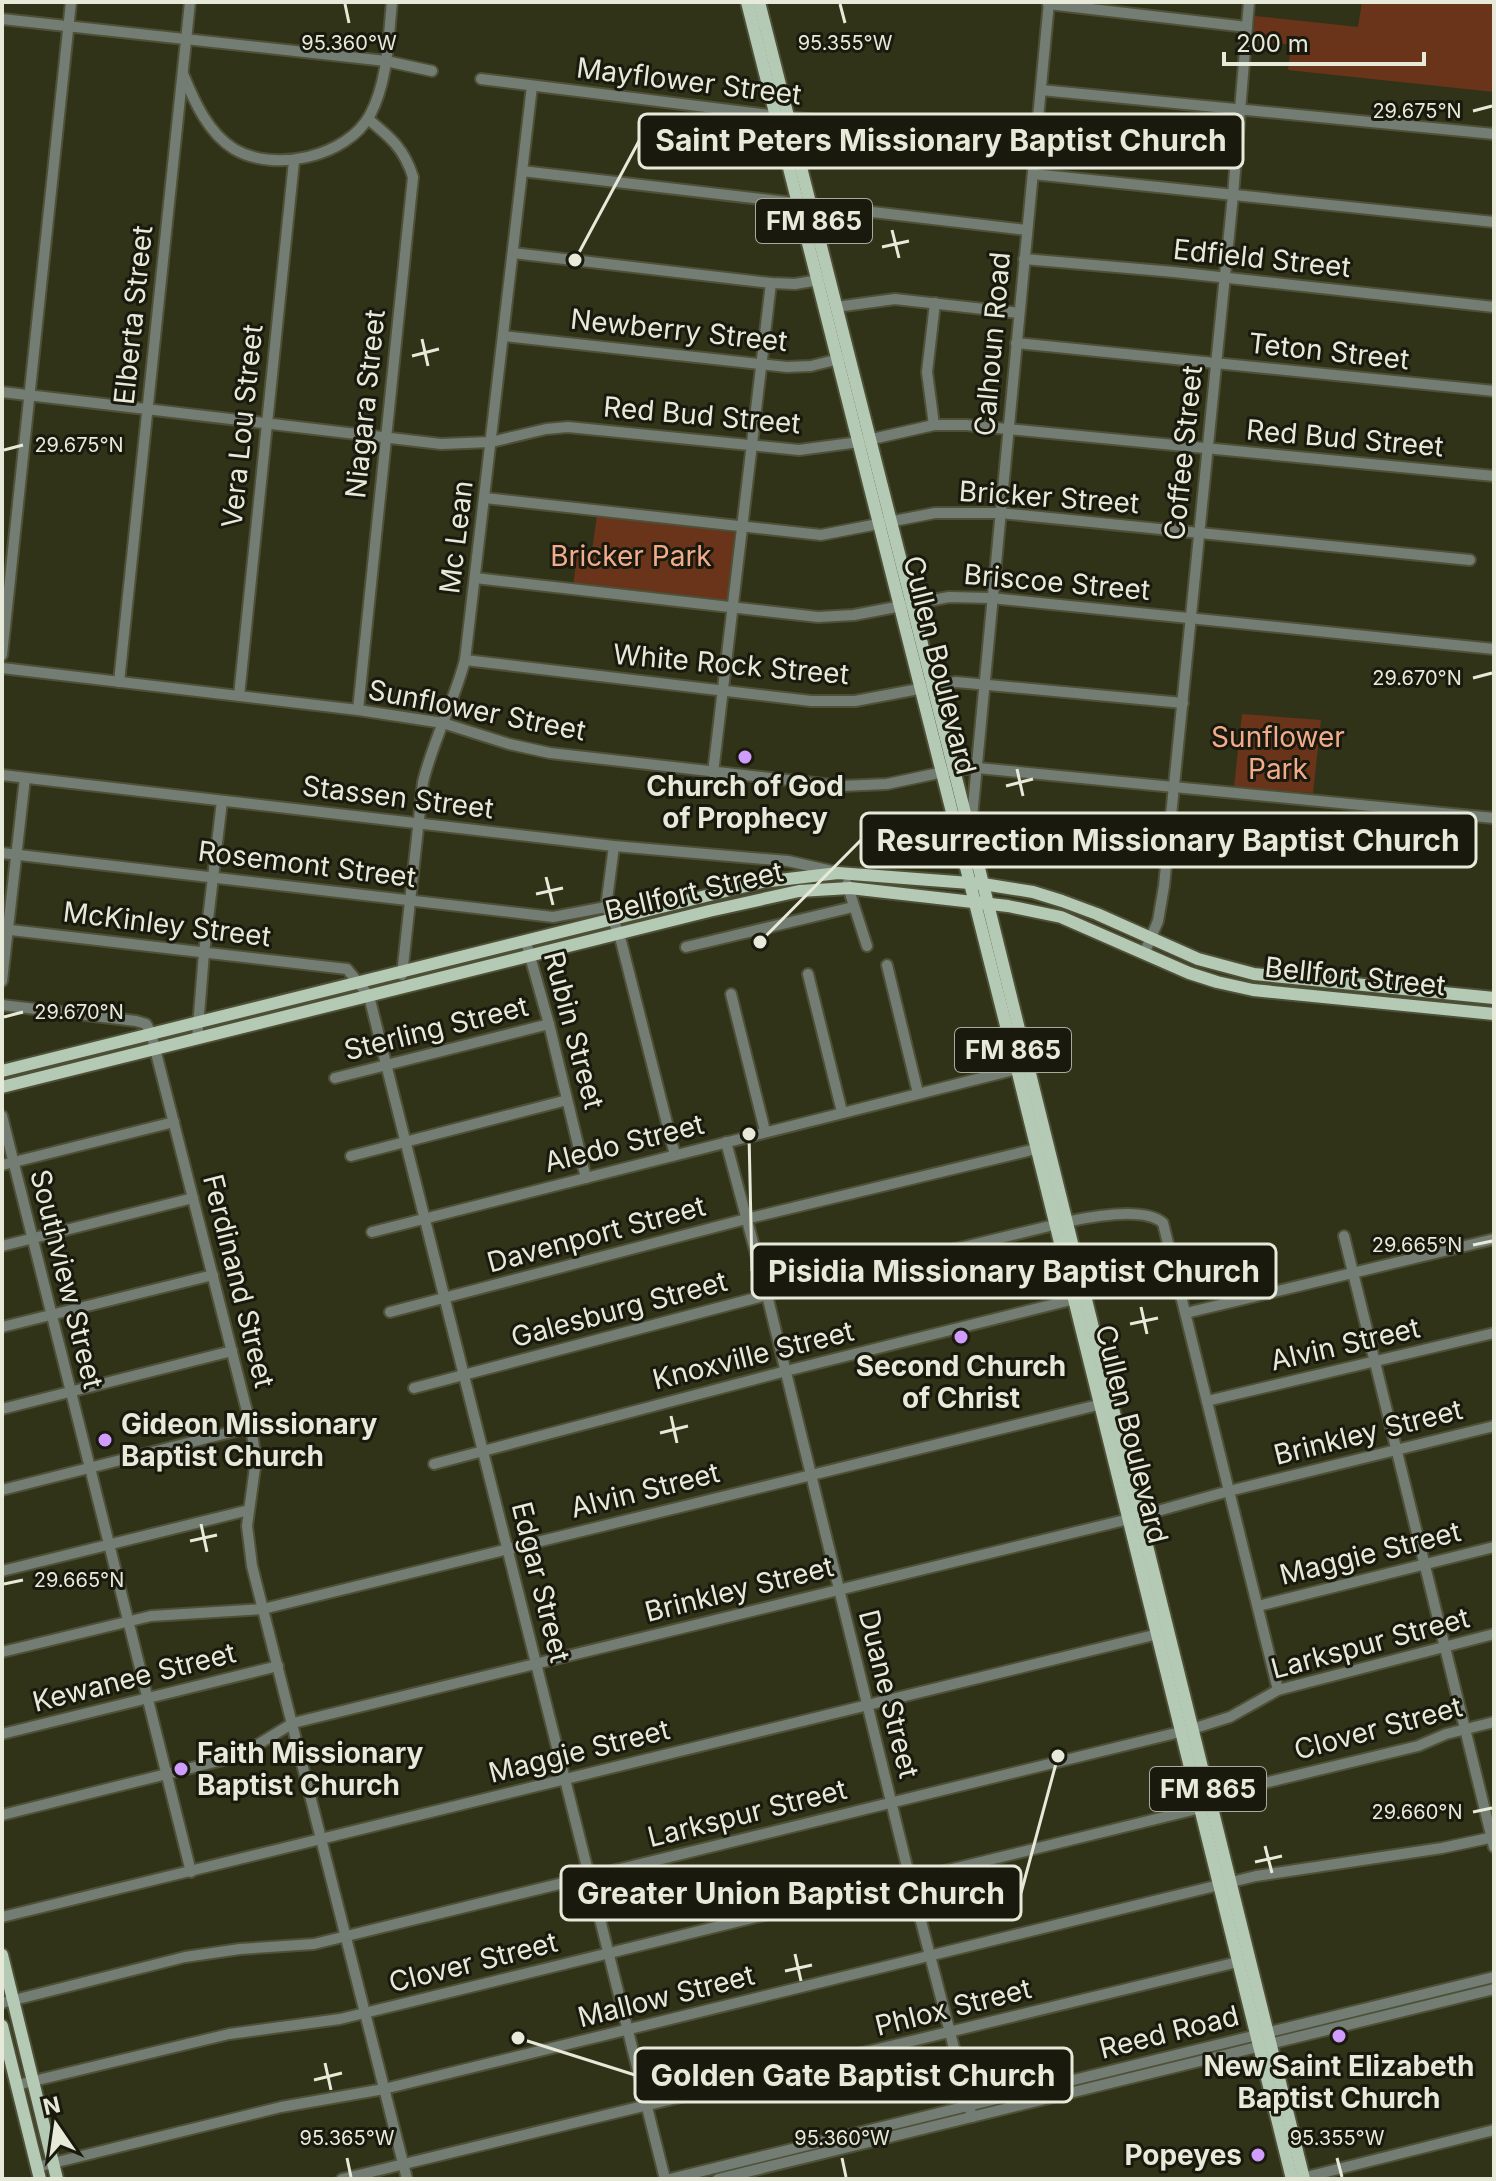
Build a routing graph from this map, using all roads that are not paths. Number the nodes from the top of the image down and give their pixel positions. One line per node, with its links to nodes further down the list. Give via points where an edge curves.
1 (71, 2): 9 (street)
2 (190, 2): 11 (street, Elberta Street)
3 (392, 2): 12 (street)
4 (747, 2): 19 (main road, Cullen Boulevard / FM 865)
5 (759, 2): 19 (main road, Cullen Boulevard / FM 865)
6 (1249, 2): 10 (street, Coffee Street)
7 (1049, 3): 10 (street); 17 (street, Calhoun Road)
8 (2, 19): 9 (street)
9 (69, 26): 11 (street); 46 (street)
10 (1247, 27): 18 (street, Coffee Street)
11 (187, 39): 12 (street); 14 (street, Elberta Street)
12 (386, 61): 13 (street); 20 (street)
13 (432, 71)
14 (182, 72): 23 (street, via 207,123 234,149); 47 (street, Elberta Street)
15 (481, 79): 16 (street, Mayflower Street)
16 (532, 86): 19 (street, Mayflower Street); 24 (street, Mc Lean)
17 (1041, 90): 18 (street); 22 (street, Calhoun Road)
18 (1239, 109): 21 (street); 26 (street, Coffee Street)
19 (783, 116): 22 (street, Mayflower Street); 27 (main road, Cullen Boulevard / FM 865)
20 (368, 119): 23 (street, via 346,140 316,157); 51 (street, Niagara Street, via 407,157 413,177)
21 (1494, 134)
22 (1034, 144): 25 (street, Calhoun Road)
23 (294, 161): 48 (street, Vera Lou Street)
24 (522, 171): 27 (street); 30 (street, Mc Lean)
25 (1033, 174): 26 (street); 29 (street, Calhoun Road)
26 (1233, 195): 28 (street); 33 (street, Coffee Street)
27 (805, 205): 29 (street); 32 (main road, Cullen Boulevard / FM 865)
28 (1494, 222)
29 (1026, 230): 31 (street, Calhoun Road)
30 (513, 253): 34 (street); 39 (street, Mc Lean)
31 (1024, 259): 33 (street, Edfield Street); 38 (street, Calhoun Road)
32 (823, 279): 34 (street); 37 (main road, Cullen Boulevard / FM 865)
33 (1225, 279): 36 (street, Edfield Street); 42 (street, Coffee Street)
34 (771, 283): 43 (street)
35 (935, 303): 37 (street, via 895,299); 38 (street); 49 (street, via 927,372)
36 (1494, 307)
37 (830, 308): 41 (main road, Cullen Boulevard / FM 865)
38 (1019, 313): 40 (street, Calhoun Road)
39 (504, 336): 43 (street, Newberry Street); 53 (street, Mc Lean)
40 (1016, 343): 42 (street, Teton Street); 50 (street, Calhoun Road)
41 (844, 358): 43 (street, Newberry Street, via 799,367); 52 (main road, Cullen Boulevard / FM 865)
42 (1216, 363): 44 (street, Teton Street); 55 (street, Coffee Street)
43 (763, 364): 54 (street)
44 (1494, 391)
45 (2, 392): 46 (street, Red Bud Street)
46 (29, 395): 47 (street, Red Bud Street); 69 (street)
47 (148, 410): 48 (street, Red Bud Street); 72 (street, Elberta Street)
48 (267, 423): 51 (street, Red Bud Street); 76 (street, Vera Lou Street)
49 (934, 425): 50 (street, Red Bud Street); 52 (street, Red Bud Street)
50 (1008, 428): 55 (street, Red Bud Street); 58 (street, Calhoun Road)
51 (385, 439): 53 (street, Red Bud Street); 78 (street, Niagara Street)
52 (864, 441): 54 (street, Red Bud Street, via 799,450); 59 (main road, Cullen Boulevard / FM 865)
53 (491, 442): 54 (street, Red Bud Street, via 568,427); 57 (street, Mc Lean)
54 (753, 446): 60 (street)
55 (1208, 449): 56 (street, Red Bud Street); 61 (street, Coffee Street)
56 (1494, 476)
57 (485, 498): 60 (street, Bricker Street); 63 (street, Mc Lean)
58 (1000, 513): 59 (street, Bricker Street, via 935,513); 61 (street, Bricker Street); 64 (street, Calhoun Road)
59 (885, 524): 60 (street, Bricker Street, via 821,535); 65 (main road, Cullen Boulevard / FM 865)
60 (742, 528): 66 (street)
61 (1199, 533): 62 (street, Bricker Street); 67 (street, Coffee Street)
62 (1470, 560)
63 (475, 578): 66 (street, Briscoe Street); 70 (street, Mc Lean)
64 (991, 598): 65 (street, Briscoe Street, via 949,597); 67 (street, Briscoe Street); 73 (street, Calhoun Road)
65 (906, 605): 66 (street, Briscoe Street, via 818,617); 74 (main road, Cullen Boulevard / FM 865)
66 (733, 609): 75 (street)
67 (1191, 617): 68 (street, Briscoe Street); 77 (street, Coffee Street)
68 (1494, 649)
69 (2, 655)
70 (465, 660): 75 (street, White Rock Street); 79 (street, Mc Lean)
71 (2, 668): 72 (street, Sunflower Street)
72 (119, 682): 76 (street, Sunflower Street)
73 (983, 682): 74 (street, White Rock Street); 77 (street, White Rock Street); 80 (street, Calhoun Road)
74 (926, 687): 75 (street, White Rock Street, via 855,701); 81 (main road, Cullen Boulevard / FM 865)
75 (723, 690): 82 (street)
76 (239, 696): 78 (street, Sunflower Street)
77 (1183, 703): 85 (street, Coffee Street)
78 (358, 710): 79 (street, Sunflower Street)
79 (443, 723): 82 (street, Sunflower Street, via 550,753); 88 (street, Mc Lean, via 429,753)
80 (978, 768): 81 (street, Sunflower Street); 85 (street); 89 (street, Calhoun Road)
81 (948, 771): 82 (street, Sunflower Street, via 887,784 841,786); 89 (main road, Cullen Boulevard / FM 865); 97 (main road, Cullen Boulevard / FM 865)
82 (713, 773)
83 (2, 775): 84 (street, Stassen Street)
84 (25, 778): 86 (street, Stassen Street); 92 (street)
85 (1175, 788): 87 (street); 111 (street, Coffee Street, via 1163,896)
86 (222, 801): 88 (street, Stassen Street); 95 (street)
87 (1494, 818)
88 (417, 823): 90 (street, Stassen Street); 101 (street, Mc Lean)
89 (970, 834): 97 (main road, Cullen Boulevard / FM 865)
90 (614, 846): 93 (street, Stassen Street); 103 (street)
91 (2, 853): 92 (street, Rosemont Street)
92 (16, 855): 95 (street, Rosemont Street); 109 (street)
93 (788, 861): 94 (street, Stassen Street); 96 (street)
94 (838, 873): 96 (main road, Bellfort Street); 97 (main road, Bellfort Street); 98 (street)
95 (213, 877): 101 (street, Rosemont Street); 115 (street)
96 (797, 877): 99 (street); 100 (main road, Bellfort Street)
97 (976, 883): 102 (main road, Cullen Boulevard / FM 865); 106 (main road, Bellfort Street, via 1033,892)
98 (850, 888): 99 (main road, Bellfort Street); 102 (main road, Bellfort Street); 104 (street)
99 (799, 891): 105 (main road, Bellfort Street)
100 (706, 897): 105 (main road); 107 (main road, Bellfort Street)
101 (410, 900): 103 (street, Rosemont Street, via 553,917); 119 (street, Mc Lean)
102 (980, 902): 108 (main road, Bellfort Street, via 1038,911); 144 (main road, Cullen Boulevard / FM 865)
103 (606, 907): 107 (street)
104 (853, 907): 113 (street); 114 (street)
105 (709, 911): 110 (main road, Bellfort Street)
106 (1097, 914): 108 (main road); 111 (main road, Bellfort Street)
107 (612, 919): 110 (street); 112 (main road, Bellfort Street)
108 (1090, 928): 116 (main road, Bellfort Street)
109 (5, 929): 115 (street, McKinley Street); 122 (street)
110 (619, 933): 117 (main road, Bellfort Street); 158 (street)
111 (1152, 939): 116 (street, Coffee Street); 121 (main road, Bellfort Street)
112 (526, 942): 117 (street, Rubin Street); 119 (main road, Bellfort Street)
113 (867, 946)
114 (686, 947)
115 (204, 953): 123 (street, McKinley Street, via 347,969); 137 (street)
116 (1144, 954): 126 (main road, Bellfort Street, via 1203,978)
117 (530, 956): 125 (main road, Bellfort Street); 138 (street, Rubin Street)
118 (887, 965): 149 (street)
119 (401, 972): 123 (main road, Bellfort Street); 125 (street)
120 (808, 974): 151 (street)
121 (1254, 974): 124 (main road, Bellfort Street); 126 (main road)
122 (2, 981)
123 (357, 982): 129 (street); 132 (main road, Bellfort Street)
124 (1349, 985): 127 (main road, Bellfort Street); 131 (main road)
125 (407, 986): 129 (main road, Bellfort Street)
126 (1253, 990): 131 (main road, Bellfort Street)
127 (1445, 993): 130 (main road, Bellfort Street); 134 (main road)
128 (731, 994): 154 (street)
129 (369, 996): 136 (main road, Bellfort Street); 143 (street, Edgar Street)
130 (1494, 998)
131 (1349, 1000): 134 (main road, Bellfort Street)
132 (284, 1001): 136 (main road); 137 (main road, Bellfort Street)
133 (2, 1005): 139 (street, via 136,1021)
134 (1442, 1009): 135 (main road, Bellfort Street)
135 (1494, 1014)
136 (288, 1017): 140 (main road, Bellfort Street)
137 (198, 1022): 139 (main road, Bellfort Street); 140 (street)
138 (549, 1024): 143 (street, Sterling Street); 150 (street, Rubin Street)
139 (151, 1033): 141 (street, Ferdinand Street); 142 (main road, Bellfort Street)
140 (197, 1039): 141 (main road, Bellfort Street)
141 (155, 1049): 145 (main road, Bellfort Street); 153 (street, Ferdinand Street)
142 (72, 1053): 145 (main road); 146 (main road, Bellfort Street)
143 (388, 1065): 147 (street, Sterling Street); 155 (street, Edgar Street)
144 (1023, 1068): 149 (street, Aledo Street); 157 (main road, Cullen Boulevard / FM 865)
145 (76, 1069): 148 (main road, Bellfort Street)
146 (2, 1071)
147 (335, 1078)
148 (2, 1087)
149 (918, 1093): 151 (street, Aledo Street)
150 (567, 1100): 155 (street); 161 (street, Rubin Street)
151 (842, 1112): 154 (street, Aledo Street)
152 (2, 1116): 160 (street, Southview Street)
153 (174, 1122): 160 (street); 162 (street, Ferdinand Street)
154 (765, 1131): 156 (street, Aledo Street)
155 (406, 1141): 159 (street); 163 (street, Edgar Street)
156 (726, 1142): 158 (street, Aledo Street); 164 (street, Duane Street)
157 (1042, 1148): 164 (street, Davenport Street); 165 (main road, Cullen Boulevard / FM 865)
158 (675, 1155): 161 (street, Aledo Street)
159 (351, 1156)
160 (7, 1163): 168 (street, Southview Street)
161 (586, 1178): 163 (street, Aledo Street)
162 (193, 1198): 168 (street); 172 (street, Ferdinand Street)
163 (426, 1218): 166 (street, Aledo Street); 174 (street, Edgar Street)
164 (746, 1219): 173 (street, Duane Street); 174 (street, Davenport Street)
165 (1061, 1223): 173 (street, Galesburg Street); 175 (main road, Cullen Boulevard / FM 865); 177 (street, Galesburg Street, via 1124,1214 1158,1218)
166 (372, 1232)
167 (1344, 1236): 171 (street)
168 (31, 1239): 170 (street); 178 (street, Southview Street)
169 (1494, 1239): 171 (street)
170 (2, 1246)
171 (1353, 1273): 177 (street); 182 (street)
172 (213, 1275): 178 (street); 181 (street, Ferdinand Street)
173 (767, 1295): 183 (street, Duane Street); 184 (street, Galesburg Street)
174 (446, 1298): 176 (street, Davenport Street); 184 (street, Edgar Street)
175 (1079, 1298): 183 (street, Knoxville Street); 188 (main road, Cullen Boulevard / FM 865)
176 (390, 1312)
177 (1186, 1313): 187 (street)
178 (51, 1315): 179 (street); 186 (street, Southview Street)
179 (2, 1327)
180 (1494, 1333): 182 (street, Alvin Street)
181 (232, 1351): 186 (street); 191 (street, Ferdinand Street)
182 (1375, 1362): 187 (street, Alvin Street); 192 (street)
183 (786, 1371): 193 (street, Knoxville Street); 196 (street, Duane Street)
184 (465, 1375): 185 (street, Galesburg Street); 193 (street, Edgar Street)
185 (414, 1388)
186 (70, 1392): 189 (street); 195 (street, Southview Street)
187 (1207, 1401): 198 (street)
188 (1105, 1403): 196 (street, Alvin Street); 200 (main road, Cullen Boulevard / FM 865)
189 (2, 1409)
190 (1494, 1426): 192 (street, Brinkley Street)
191 (251, 1427): 195 (street); 199 (street, Ferdinand Street, via 256,1460)
192 (1396, 1450): 198 (street, Brinkley Street); 204 (street)
193 (484, 1451): 194 (street, Knoxville Street); 203 (street, Edgar Street)
194 (434, 1464)
195 (90, 1468): 197 (street); 201 (street, Southview Street)
196 (811, 1474): 203 (street, Alvin Street); 206 (street, Duane Street)
197 (2, 1490)
198 (1229, 1491): 200 (street, Brinkley Street); 207 (street)
199 (249, 1510): 201 (street); 208 (street, Ferdinand Street, via 249,1551)
200 (1134, 1518): 206 (street, Brinkley Street); 210 (main road, Cullen Boulevard / FM 865)
201 (110, 1544): 205 (street); 209 (street, Southview Street)
202 (1494, 1547): 204 (street, Maggie Street)
203 (509, 1548): 208 (street, Alvin Street); 214 (street, Edgar Street)
204 (1424, 1564): 207 (street, Maggie Street); 212 (street)
205 (2, 1571)
206 (839, 1589): 214 (street, Brinkley Street); 218 (street, Duane Street)
207 (1258, 1606): 216 (street)
208 (263, 1609): 209 (street, Alvin Street); 215 (street, Ferdinand Street)
209 (129, 1619): 213 (street, Alvin Street); 217 (street, Southview Street)
210 (1162, 1633): 218 (street, Maggie Street); 222 (main road, Cullen Boulevard / FM 865)
211 (1494, 1634): 212 (street, Larkspur Street)
212 (1445, 1646): 216 (street, Larkspur Street); 221 (street)
213 (2, 1652)
214 (537, 1663): 220 (street, Brinkley Street); 225 (street, Edgar Street)
215 (278, 1666): 217 (street, Kewanee Street); 220 (street, Ferdinand Street)
216 (1278, 1690): 222 (street, Larkspur Street, via 1230,1717)
217 (148, 1697): 223 (street, Kewanee Street); 224 (street, Southview Street)
218 (867, 1704): 225 (street, Maggie Street); 226 (street, Duane Street)
219 (1494, 1722): 221 (street, Clover Street)
220 (293, 1723): 224 (street, Brinkley Street, via 231,1758); 229 (street, Ferdinand Street)
221 (1464, 1729): 227 (street, Clover Street, via 1418,1746 1260,1784); 230 (street)
222 (1187, 1730): 226 (street, Larkspur Street); 227 (main road, Cullen Boulevard / FM 865)
223 (2, 1734)
224 (167, 1774): 228 (street, Brinkley Street); 231 (street, Southview Street)
225 (565, 1779): 229 (street, Maggie Street); 232 (street, Edgar Street)
226 (892, 1803): 232 (street, Larkspur Street); 233 (street, Duane Street)
227 (1206, 1807): 233 (street, Clover Street); 234 (main road, Cullen Boulevard / FM 865)
228 (2, 1815)
229 (322, 1840): 231 (street, Maggie Street); 236 (street, Ferdinand Street)
230 (1493, 1841): 234 (street, Mallow Street)
231 (191, 1872): 235 (street, Maggie Street)
232 (591, 1876): 236 (street, Larkspur Street); 237 (street, Edgar Street)
233 (910, 1879): 237 (street, Clover Street); 239 (street, Duane Street)
234 (1225, 1884): 239 (street, Mallow Street); 240 (main road, Cullen Boulevard / FM 865)
235 (2, 1917)
236 (347, 1936): 243 (street, Larkspur Street, via 185,1957); 244 (street, Ferdinand Street)
237 (610, 1953): 244 (street, Clover Street); 247 (street, Edgar Street)
238 (2, 1955): 243 (main road)
239 (930, 1956): 247 (street, Mallow Street); 248 (street, Duane Street)
240 (1244, 1960): 248 (street, Phlox Street); 249 (main road, Cullen Boulevard / FM 865)
241 (1494, 1977): 245 (street, Reed Road)
242 (1494, 1989): 245 (street, Reed Road)
243 (8, 2002): 250 (main road)
244 (365, 2013): 250 (street, Clover Street, via 229,2034); 252 (street, Ferdinand Street)
245 (1372, 2013): 249 (street, Reed Road)
246 (2, 2026): 251 (main road)
247 (628, 2030): 252 (street, Mallow Street); 253 (street, Edgar Street)
248 (949, 2032): 253 (street, Phlox Street); 254 (street, Duane Street)
249 (1263, 2040): 254 (street, Reed Road); 265 (main road, Cullen Boulevard / FM 865)
250 (33, 2081): 251 (street, Clover Street); 256 (main road)
251 (17, 2085): 259 (main road)
252 (384, 2089): 256 (street, Mallow Street, via 281,2107); 257 (street, Ferdinand Street)
253 (648, 2107): 257 (street, Phlox Street); 263 (street, Edgar Street)
254 (969, 2112): 258 (street, Reed Road)
255 (1494, 2130): 265 (street)
256 (53, 2162): 259 (street, Mallow Street); 260 (main road)
257 (403, 2165): 261 (street, Phlox Street); 262 (street, Ferdinand Street)
258 (740, 2168): 263 (street, Reed Road); 264 (street, Reed Road)
259 (38, 2173)
260 (57, 2179)
261 (342, 2179)
262 (407, 2179)
263 (667, 2179)
264 (718, 2179)
265 (1299, 2179)

